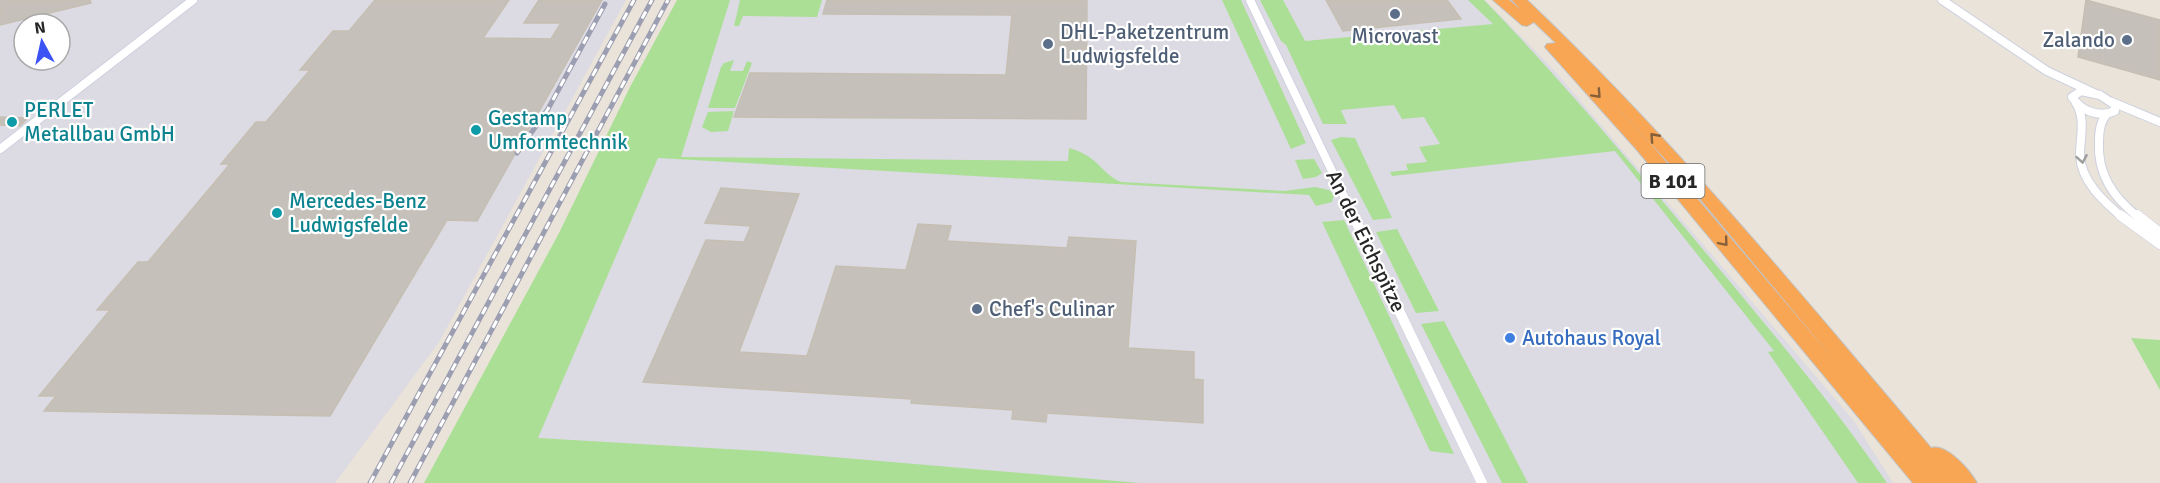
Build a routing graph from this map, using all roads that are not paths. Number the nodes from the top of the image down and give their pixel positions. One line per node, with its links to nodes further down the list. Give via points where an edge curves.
1 (193, 0): 14 (street)
2 (1250, 0): 19 (street, An der Eichspitze)
3 (1503, 0): 18 (highway, B 101, one-way to 18, via 1643,146)
4 (1519, 0): 7 (highway, B 101)
5 (1532, 0): 7 (highway)
6 (1942, 0): 8 (street)
7 (1554, 32): 17 (highway, B 101, one-way to 7, via 1662,146)
8 (2047, 71): 9 (street); 11 (street)
9 (2094, 93): 10 (street); 11 (street, via 2075,93)
10 (2110, 100): 12 (street, via 2116,109); 13 (street)
11 (2074, 101): 12 (street, via 2090,111); 16 (street, one-way to 16, via 2082,115 2081,156 2089,180 2109,205)
12 (2108, 114): 13 (street); 15 (street, via 2102,121 2097,152 2104,179 2123,203)
13 (2160, 122)
14 (1, 148)
15 (2160, 233)
16 (2160, 244)
17 (1815, 325): 22 (highway, B 101); 23 (highway)
18 (1820, 356): 20 (highway); 21 (highway, B 101)
19 (1482, 483)
20 (1913, 483)
21 (1926, 483)
22 (1947, 483)
23 (1966, 483)

